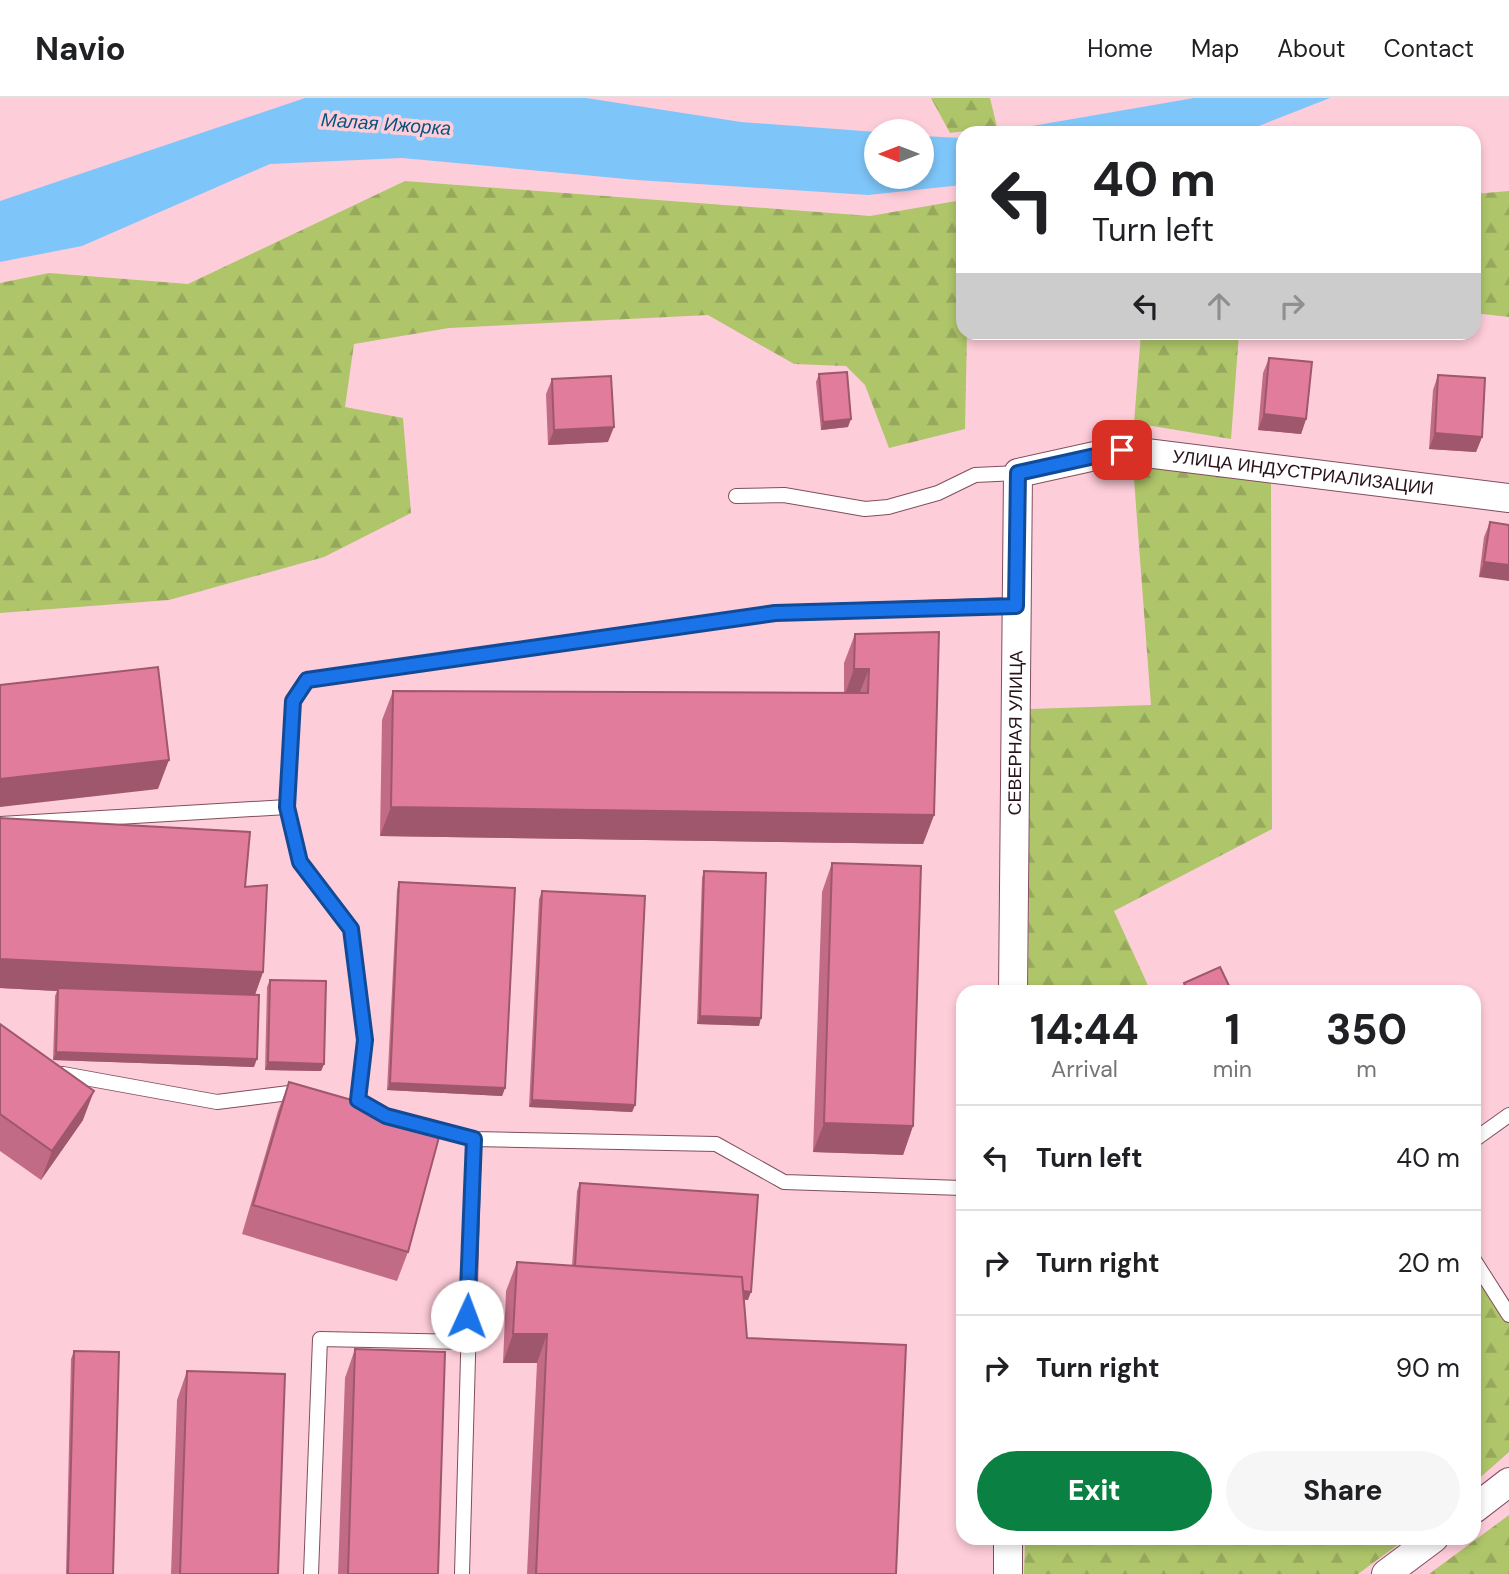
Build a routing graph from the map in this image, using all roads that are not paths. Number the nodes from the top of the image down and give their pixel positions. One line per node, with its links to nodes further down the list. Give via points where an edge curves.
1 (1018, 473): 2 (lane, via 975,475 938,493 865,509 784,495); 3 (street, УЛИЦА ИНДУСТРИАЛИЗАЦИИ, via 1122,450); 4 (street, СЕВЕРНАЯ УЛИЦА)
2 (736, 496)
3 (1509, 498)
4 (1016, 606): 5 (lane, via 775,613 307,680 293,701); 7 (street, СЕВЕРНАЯ УЛИЦА)
5 (287, 807): 6 (lane); 12 (lane, via 300,862 351,929 365,1040 351,1099 386,1116)
6 (0, 824)
7 (1013, 985)
8 (52, 1071): 9 (lane, via 217,1102 289,1093)
9 (317, 1096)
10 (1509, 1115): 11 (lane)
11 (1481, 1135)
12 (474, 1139): 13 (lane, via 716,1144 784,1182); 16 (lane)
13 (956, 1188)
14 (1481, 1271): 15 (lane)
15 (1509, 1315)
16 (466, 1342): 21 (lane, via 320,1339); 22 (lane)
17 (1509, 1482): 18 (street)
18 (1481, 1504)
19 (1008, 1545): 23 (street)
20 (1425, 1545): 24 (street)
21 (311, 1574)
22 (462, 1574)
23 (1008, 1574)
24 (1386, 1574)

